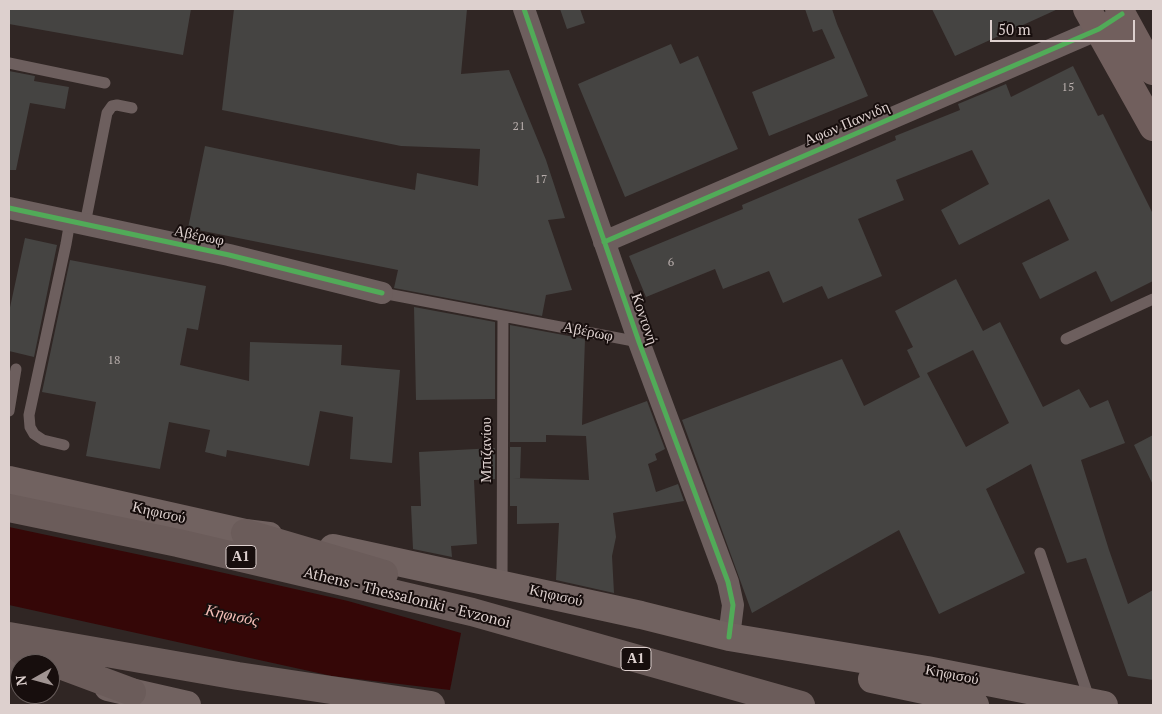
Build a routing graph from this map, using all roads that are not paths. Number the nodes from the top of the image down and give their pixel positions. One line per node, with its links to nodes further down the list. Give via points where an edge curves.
1 (524, 9): 11 (street, Κοντονή)
2 (1120, 12): 3 (street, Αφων Παννιδη); 5 (main road)
3 (1093, 19): 8 (main road); 11 (street, Αφων Παννιδη)
4 (9, 63): 6 (lane)
5 (1153, 70)
6 (105, 83)
7 (132, 108): 10 (lane, via 112,106 107,113)
8 (1153, 126)
9 (9, 208): 10 (street, Αβέρωφ)
10 (78, 223): 12 (street, Αβέρωφ, via 229,255); 19 (lane, via 66,244 29,416 34,434 43,440)
11 (604, 242): 16 (street, Κοντονή)
12 (382, 293): 14 (lane, Αβέρωφ)
13 (1153, 299): 15 (lane)
14 (503, 316): 16 (lane, Αβέρωφ); 24 (lane, Μπιζανίου)
15 (1066, 339)
16 (639, 342): 27 (street, Κοντονή, via 728,582 733,605)
17 (16, 369): 18 (lane)
18 (9, 411)
19 (64, 445)
20 (9, 480): 22 (main road, Κηφισού)
21 (9, 508): 25 (highway, Athens - Thessaloniki - Evzonoi / Α1, via 178,543)
22 (245, 533): 24 (main road, Κηφισού, via 302,541); 25 (highway, via 424,585)
23 (1040, 553): 31 (lane)
24 (502, 584): 27 (main road, Κηφισού)
25 (472, 612): 34 (highway, Athens - Thessaloniki - Evzonoi / Α1)
26 (9, 636): 33 (highway, via 238,676)
27 (729, 637): 31 (main road, Κηφισού, via 927,670); 35 (main road, via 777,656 957,697)
28 (9, 646): 30 (highway)
29 (60, 676): 30 (main road)
30 (132, 692): 32 (main road)
31 (1097, 704)
32 (187, 705)
33 (431, 705)
34 (801, 705)
35 (975, 705)

